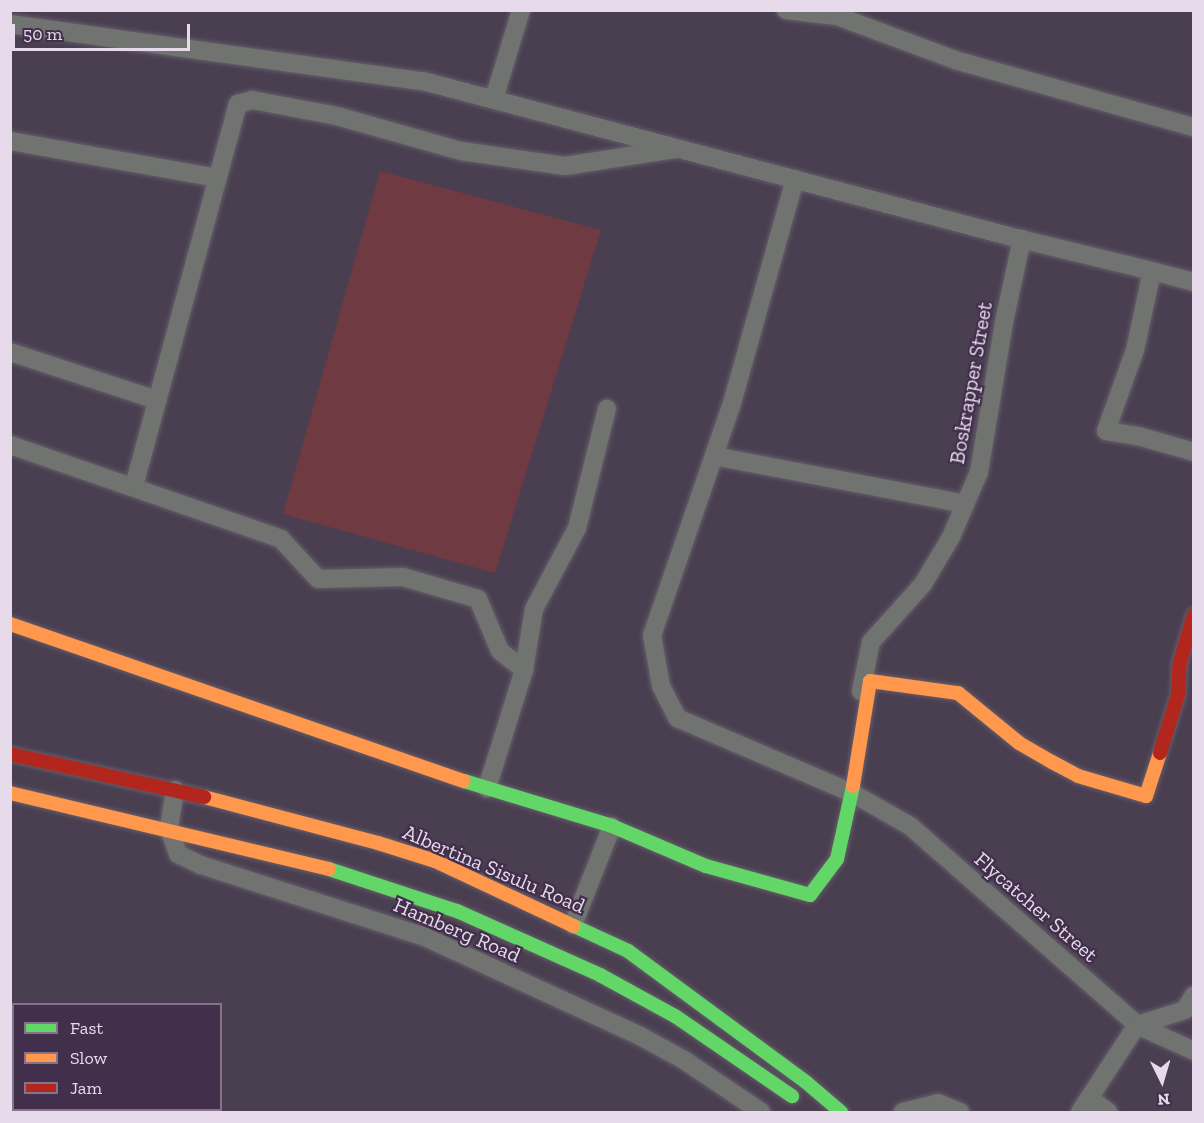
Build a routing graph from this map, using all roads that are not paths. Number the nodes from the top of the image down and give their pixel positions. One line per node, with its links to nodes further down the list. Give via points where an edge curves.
1 (521, 10): 4 (street)
2 (786, 10): 5 (street, via 837,16 955,60)
3 (10, 24): 4 (street, via 423,81)
4 (494, 99): 7 (street)
5 (1194, 127)
6 (10, 141): 8 (street)
7 (682, 148): 8 (street, via 565,166 461,152 337,116 252,100 238,104); 9 (street)
8 (218, 178): 14 (street)
9 (795, 179): 10 (street); 18 (street, Flycatcher Street)
10 (1022, 239): 11 (street); 20 (street, Boskrapper Street, via 979,472)
11 (1152, 271): 12 (street); 17 (street, via 1135,350 1106,431)
12 (1194, 282)
13 (10, 352): 14 (street)
14 (157, 400): 19 (street)
15 (607, 409): 23 (street, via 577,528 534,609)
16 (10, 445): 19 (street)
17 (1194, 452)
18 (714, 456): 20 (street); 28 (street, Flycatcher Street, via 652,635 661,686 677,718)
19 (134, 486): 23 (street, via 281,539 318,579 403,577 478,599 500,651)
20 (965, 504): 28 (street, Boskrapper Street, via 923,584 871,642)
21 (1194, 615): 24 (main road, via 1180,662)
22 (10, 624): 26 (main road)
23 (524, 669): 26 (street)
24 (1186, 696): 28 (main road, via 1146,796 1078,776 1052,762 1019,743 958,693 870,681)
25 (10, 754): 27 (main road, Albertina Sisulu Road)
26 (487, 788): 30 (main road)
27 (175, 790): 31 (street); 32 (main road, Albertina Sisulu Road, via 404,850)
28 (848, 792): 30 (main road, via 837,859 810,895 706,866); 34 (street, Flycatcher Street, via 910,826)
29 (10, 794): 31 (main road)
30 (612, 826): 32 (street)
31 (169, 829): 37 (main road, via 326,868 466,915 600,975 675,1016); 38 (street, Hamberg Road, via 178,854 201,865 425,937 640,1036 684,1060)
32 (573, 925): 39 (main road, Albertina Sisulu Road, via 628,951 662,974)
33 (1194, 994): 34 (street, via 1185,1010)
34 (1137, 1025): 35 (street, Flycatcher Street); 36 (street)
35 (1194, 1051)
36 (1084, 1105): 42 (street)
37 (806, 1106)
38 (761, 1113)
39 (841, 1113)
40 (903, 1113): 41 (street, via 938,1103)
41 (960, 1113)
42 (1108, 1113)

